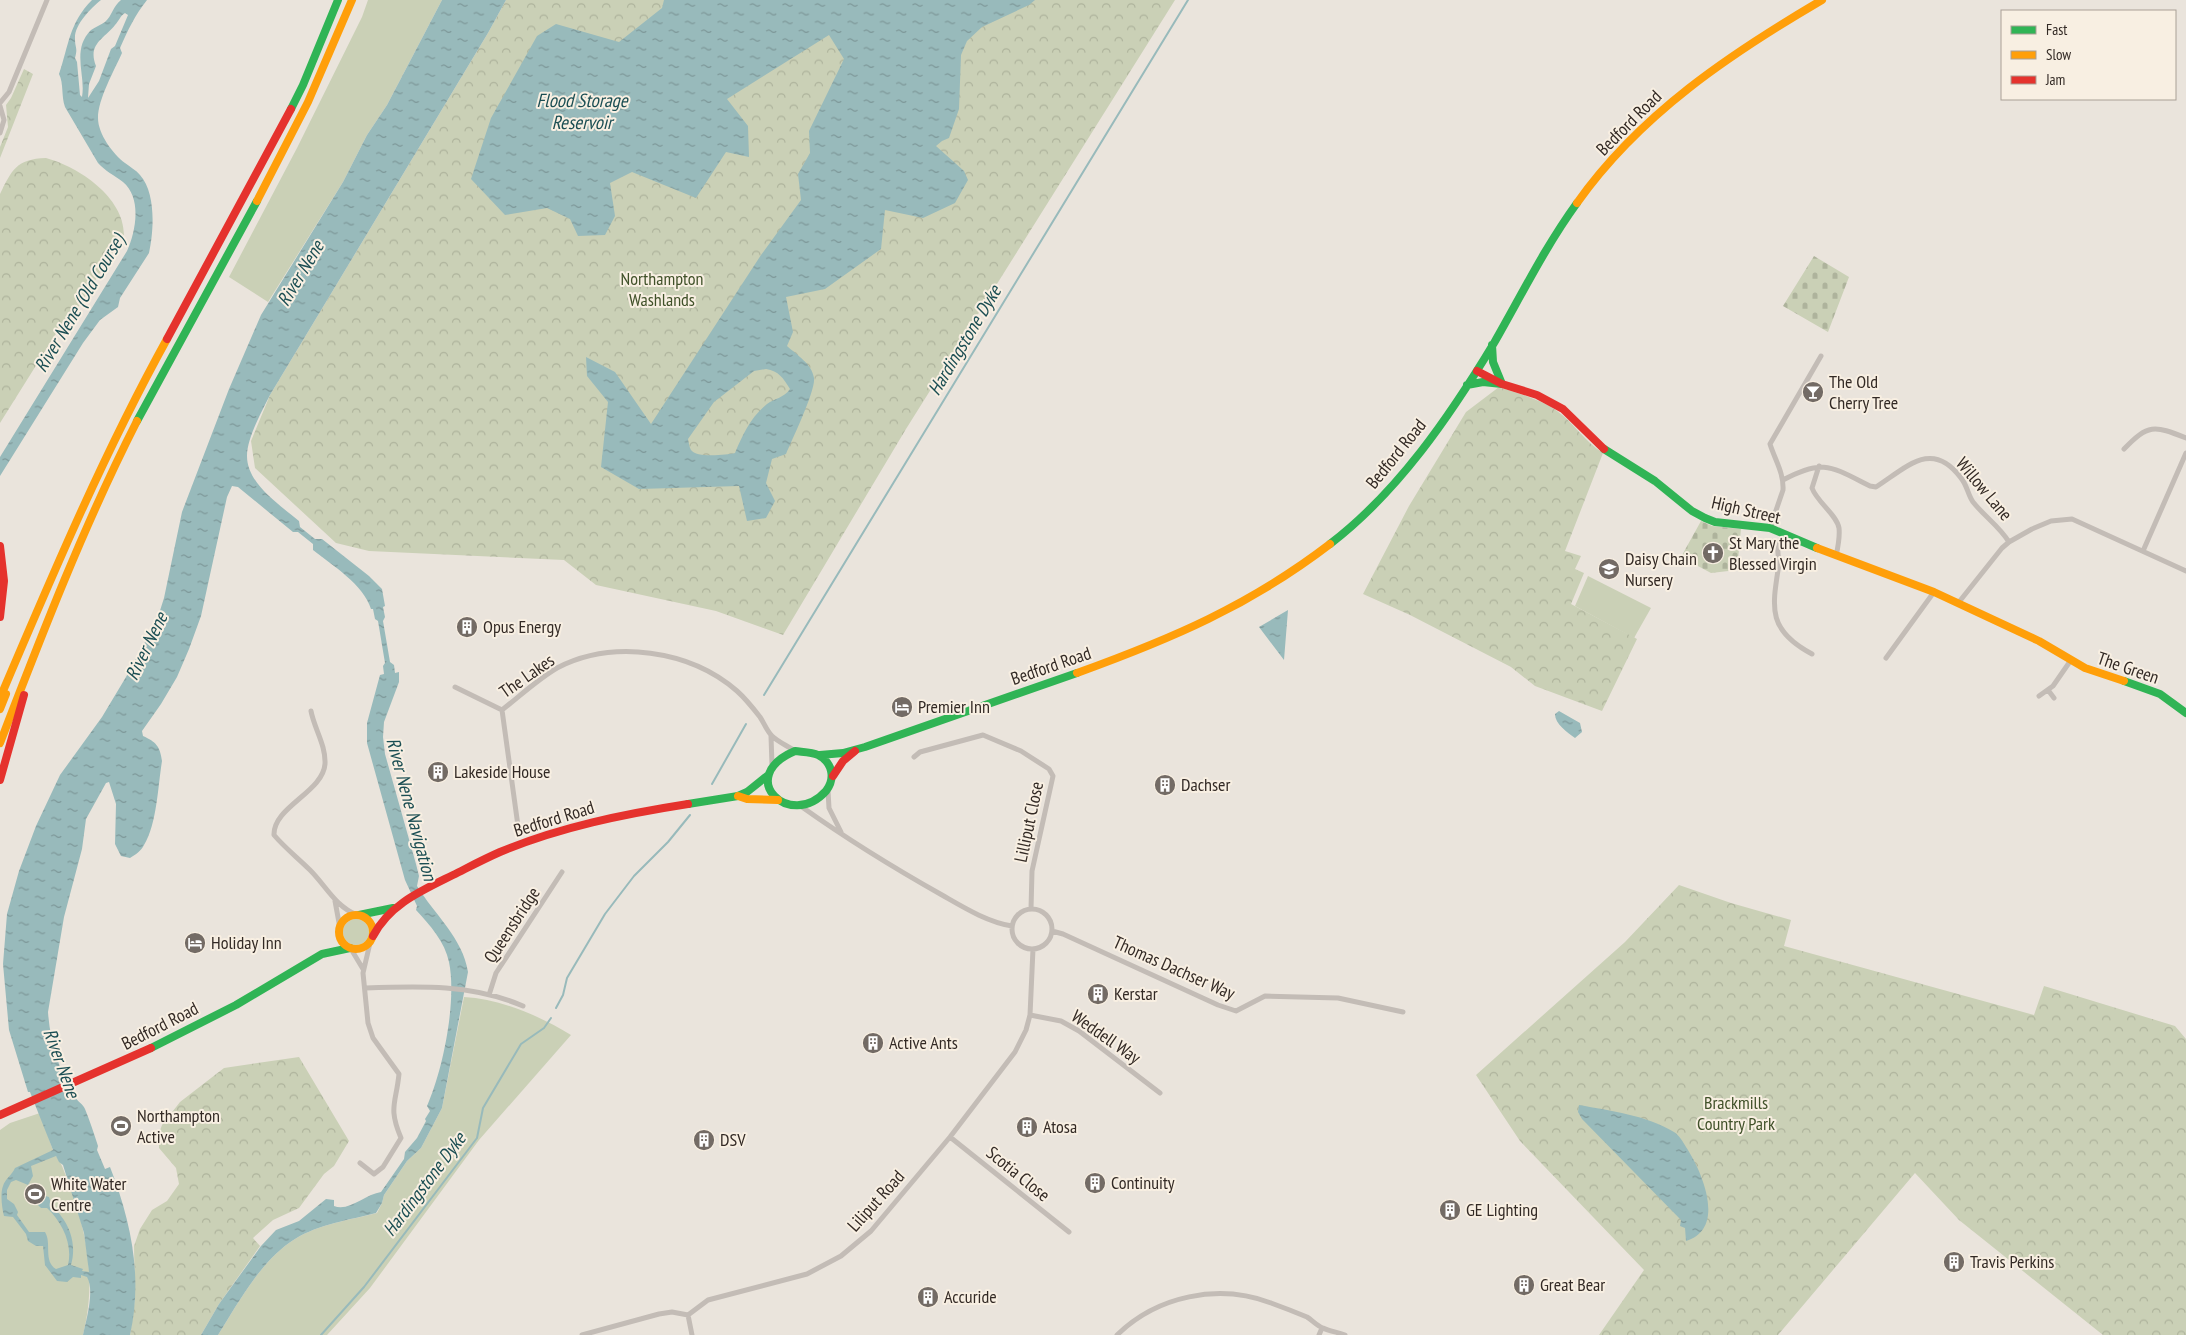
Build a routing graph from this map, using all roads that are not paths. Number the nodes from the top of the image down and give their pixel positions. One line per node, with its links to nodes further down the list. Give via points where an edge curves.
1 (47, 0): 5 (street, via 9,92)
2 (338, 0): 27 (main road, via 303,84 138,391 92,485)
3 (352, 0): 31 (main road, via 315,88 113,469 78,544)
4 (1822, 0): 7 (main road, Bedford Road, via 1720,62 1665,107 1610,162 1585,191)
5 (0, 105): 6 (street, via 4,120)
6 (0, 134)
7 (1492, 345): 9 (main road, Bedford Road); 10 (main road, via 1493,362)
8 (1821, 356): 16 (street, via 1770,444)
9 (1477, 371): 10 (main road, High Street); 11 (main road, Bedford Road)
10 (1502, 384): 11 (main road, via 1483,382); 17 (main road, High Street, via 1564,409 1600,446 1656,481 1705,518)
11 (1467, 386): 45 (main road, Bedford Road, via 1409,465 1373,506 1333,542 1271,586 1186,632 1121,658)
12 (2186, 438): 13 (street, via 2152,428 2139,433)
13 (2124, 449)
14 (2186, 453): 21 (street)
15 (1819, 466): 16 (street); 19 (street, Willow Lane, via 1828,466 1876,487 1914,462 1934,458 1954,470 1973,501); 22 (street, via 1813,492 1839,526)
16 (1783, 480): 17 (street, via 1783,490)
17 (1770, 528): 18 (main road, High Street)
18 (1783, 534): 22 (main road, High Street); 28 (street, via 1777,551 1780,562 1773,605 1788,638)
19 (2009, 542): 21 (street, via 2032,528 2072,518); 25 (street, Willow Lane)
20 (0, 546): 26 (main road, via 5,585)
21 (2143, 551): 23 (street)
22 (1836, 556): 24 (main road, High Street)
23 (2186, 571)
24 (1930, 590): 25 (main road, High Street); 29 (street)
25 (1959, 602): 30 (main road, High Street)
26 (0, 617)
27 (25, 644): 36 (main road); 38 (main road)
28 (1812, 654)
29 (1886, 658)
30 (2071, 660): 32 (main road, High Street); 34 (street)
31 (30, 665): 43 (main road); 51 (main road, via 22,706)
32 (2085, 668): 41 (main road, The Green, via 2160,694)
33 (455, 687): 39 (street)
34 (2048, 690): 35 (street); 37 (street)
35 (2039, 696)
36 (0, 698)
37 (2054, 698)
38 (0, 710)
39 (502, 710): 42 (street, The Lakes, via 557,669 608,653 639,651 665,655 722,680 747,701); 56 (street, The Lakes)
40 (311, 711): 59 (street, via 325,765 314,784 280,818 274,827 274,835 321,882)
41 (2186, 713)
42 (772, 736): 44 (street, The Lakes); 48 (street)
43 (0, 743)
44 (795, 751): 46 (main road); 48 (main road)
45 (856, 751): 46 (main road, Bedford Road); 50 (main road, Bedford Road)
46 (820, 755): 50 (main road, via 830,764)
47 (914, 756): 61 (street, Lilliput Close, via 983,734 1021,751 1049,769 1053,776 1032,870)
48 (772, 765): 49 (main road)
49 (767, 776): 53 (main road, Bedford Road); 54 (main road, via 768,785)
50 (833, 776): 52 (main road)
51 (0, 780)
52 (828, 789): 55 (main road, via 816,801); 57 (street, via 829,808)
53 (738, 796): 54 (main road, Bedford Road); 60 (main road, Bedford Road, via 666,806 579,826 508,849 433,884)
54 (778, 800): 55 (main road)
55 (801, 806): 57 (street)
56 (518, 826)
57 (842, 834): 63 (street, via 955,903)
58 (562, 872): 72 (street, Queensbridge, via 496,973)
59 (335, 901): 62 (street); 64 (street)
60 (393, 908): 62 (main road, Bedford Road); 66 (main road, Bedford Road, via 379,924)
61 (1031, 909): 63 (street, via 1018,915); 65 (street, via 1046,915)
62 (358, 915): 64 (main road, via 346,919); 66 (main road, via 372,925)
63 (1012, 926): 68 (street, via 1017,943)
64 (339, 930): 67 (main road, via 342,942); 69 (main road, Bedford Road, via 335,940)
65 (1052, 931): 68 (street, via 1044,946); 74 (street, Thomas Dachser Way, via 1236,1011 1266,996 1338,998)
66 (372, 939): 67 (main road, via 361,949); 70 (street)
67 (350, 949): 69 (main road, Bedford Road); 70 (street)
68 (1033, 949): 75 (street, Liliput Road)
69 (322, 954): 77 (main road, Bedford Road, via 187,1030)
70 (364, 970): 71 (street)
71 (365, 988): 72 (street, via 446,987); 79 (street, via 368,1023 373,1038 399,1074 393,1115 401,1138 383,1167 374,1174)
72 (489, 995): 73 (street)
73 (524, 1006)
74 (1403, 1012)
75 (1030, 1015): 76 (street, Weddell Way, via 1061,1021 1079,1031); 78 (street, Liliput Road, via 1016,1052)
76 (1160, 1093)
77 (2, 1113)
78 (950, 1137): 80 (street, Scotia Close); 81 (street, Liliput Road, via 871,1231 841,1256 807,1274 708,1300)
79 (360, 1163)
80 (1069, 1232)
81 (688, 1314): 83 (street, via 659,1314); 84 (street)
82 (1322, 1328): 85 (street, via 1306,1317 1269,1302 1224,1293 1191,1296 1171,1302 1149,1312); 86 (street); 87 (street)
83 (582, 1335)
84 (692, 1335)
85 (1117, 1335)
86 (1319, 1335)
87 (1344, 1335)

